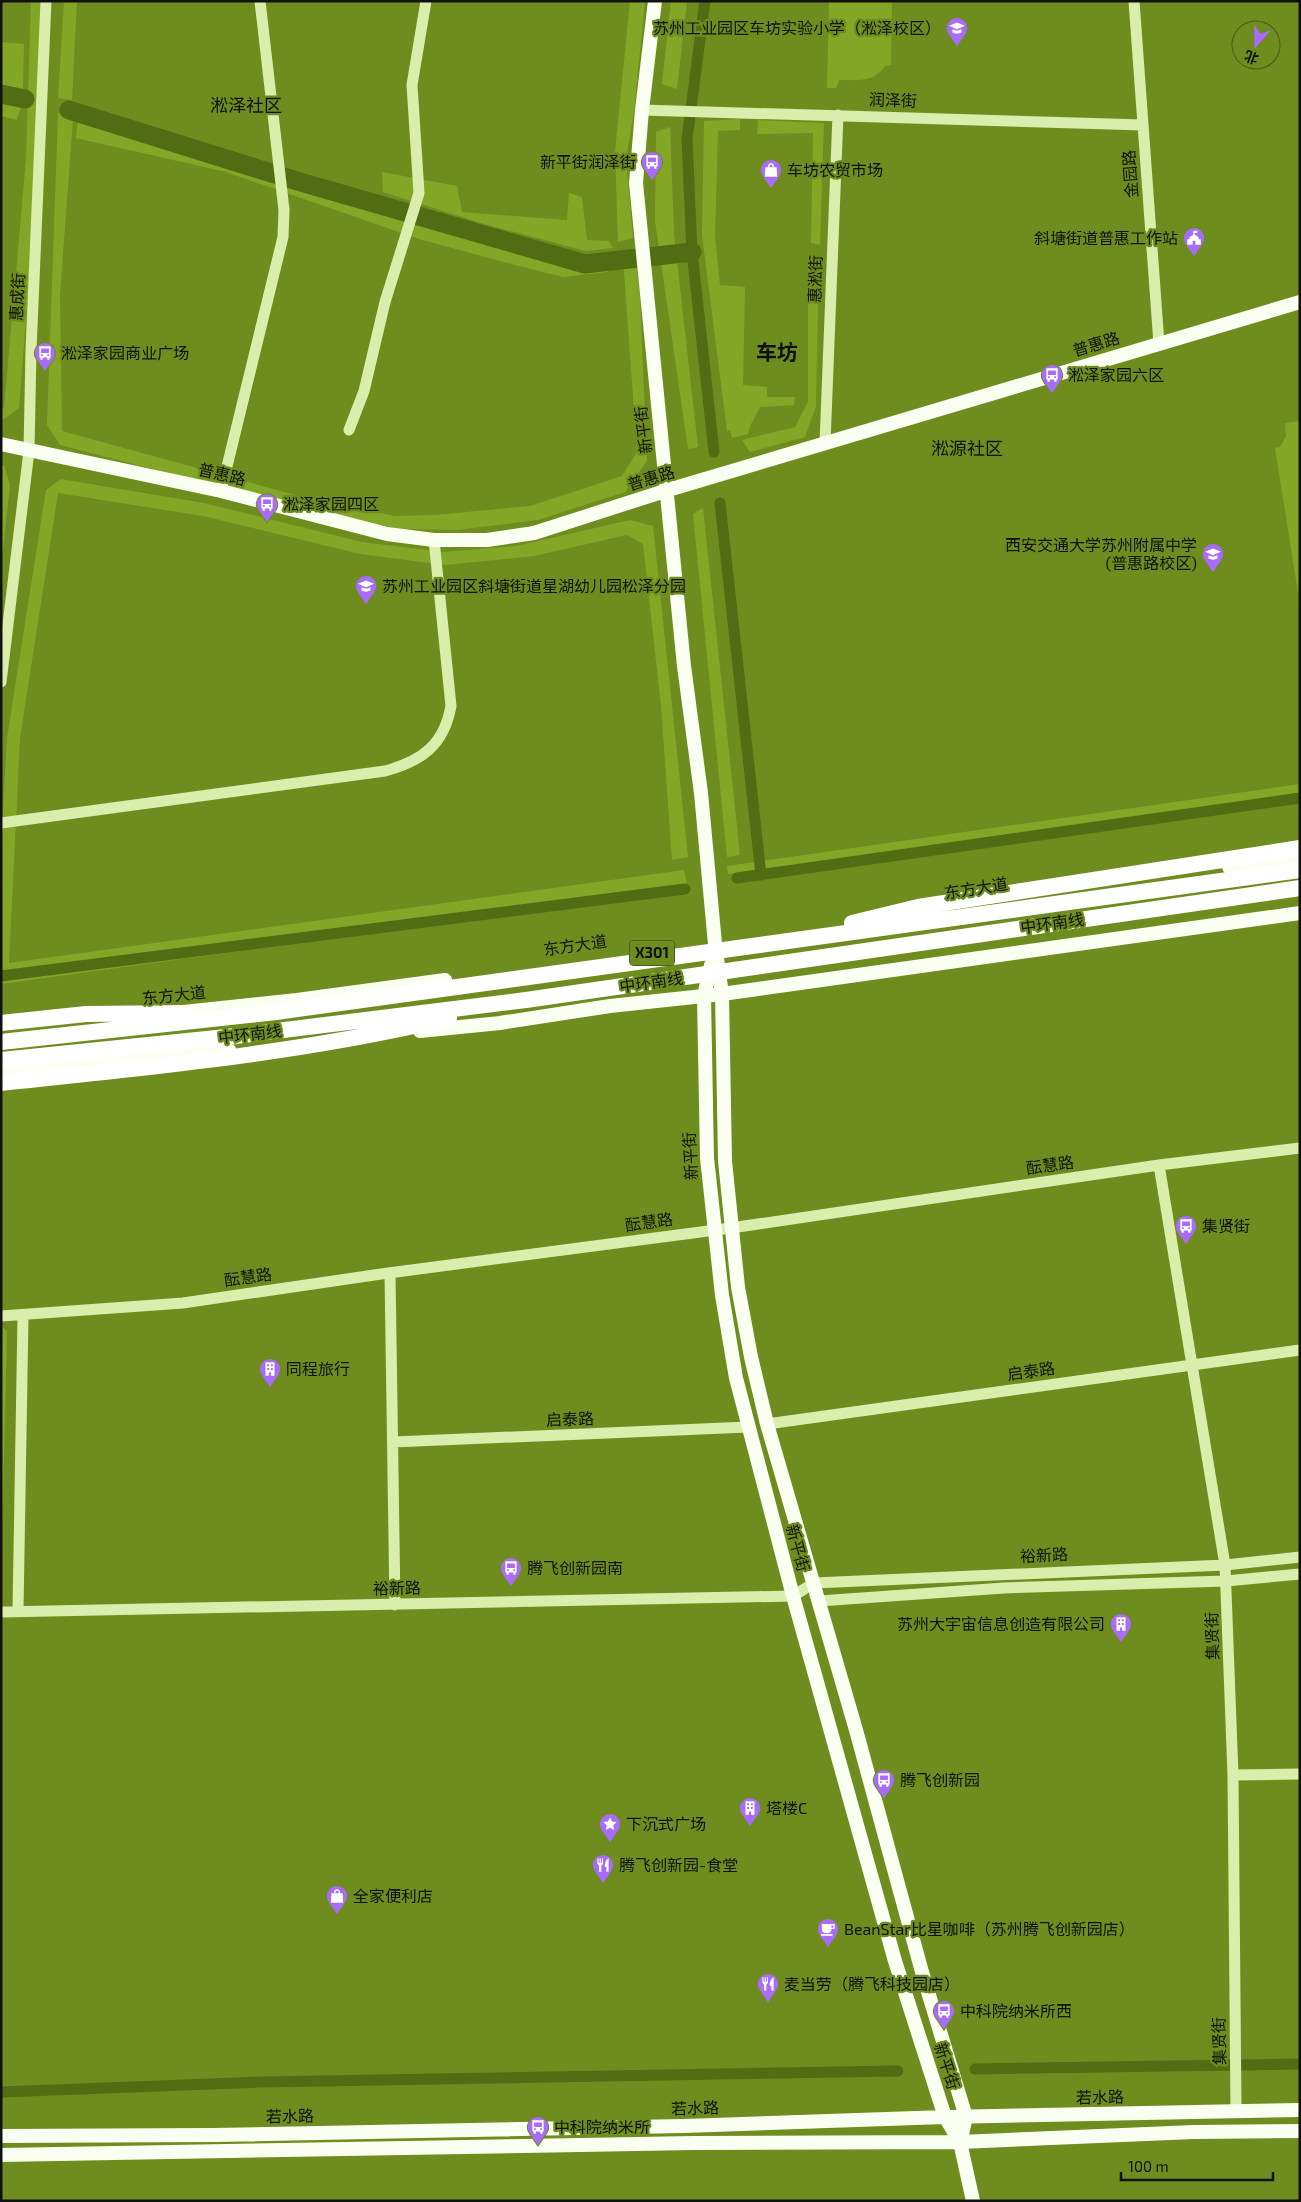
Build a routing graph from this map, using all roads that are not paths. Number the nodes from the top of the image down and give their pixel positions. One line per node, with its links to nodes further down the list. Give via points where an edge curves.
1 (46, 1): 14 (street, 惠成街, via 30,350)
2 (260, 1): 16 (street, via 284,210 283,237)
3 (426, 1): 11 (street, via 412,85 419,193 385,302 364,391)
4 (656, 1): 6 (main road, 新平街)
5 (1134, 1): 8 (street, 金园路)
6 (642, 110): 7 (street, 润泽街); 15 (main road, 新平街, via 636,183)
7 (838, 115): 8 (street, 润泽街); 12 (street, 惠淞街)
8 (1143, 125): 10 (street, 金园路)
9 (1300, 302): 10 (main road, 普惠路)
10 (1159, 344): 12 (main road, 普惠路)
11 (349, 430)
12 (825, 443): 15 (main road, 普惠路)
13 (1, 444): 14 (main road, 普惠路)
14 (29, 451): 16 (main road, 普惠路); 18 (street, 惠成街)
15 (668, 490): 17 (main road, 普惠路, via 534,533 487,540); 26 (main road, 新平街)
16 (221, 491): 17 (main road, 普惠路, via 387,534)
17 (434, 540): 19 (street, via 451,706 445,729 421,758 385,771)
18 (1, 682)
19 (1, 823)
20 (1300, 848): 25 (highway, via 918,907)
21 (1300, 856): 26 (main road, 东方大道 / X301)
22 (1300, 870): 25 (highway, 中环南线)
23 (1300, 888): 29 (highway, 中环南线)
24 (1300, 912): 27 (main road)
25 (780, 941): 30 (highway, 中环南线)
26 (715, 944): 27 (main road, 新平街); 28 (main road, 新平街); 32 (main road, 东方大道 / X301, via 297,1000)
27 (722, 994): 28 (main road); 39 (main road, 新平街, via 725,1161)
28 (704, 996): 35 (main road, via 500,1023); 40 (main road, 新平街, via 706,1158)
29 (526, 1000): 34 (highway, 中环南线, via 236,1036); 36 (highway, via 383,1034 112,1072)
30 (276, 1012): 31 (highway, via 86,1014); 33 (highway, 中环南线)
31 (1, 1023)
32 (1, 1031)
33 (1, 1042)
34 (1, 1060)
35 (1, 1074)
36 (1, 1083)
37 (1300, 1148): 38 (street, 酝慧路)
38 (1159, 1165): 39 (street, 酝慧路); 45 (street, 集贤街)
39 (732, 1228): 40 (street, 酝慧路); 46 (main road, 新平街, via 738,1287)
40 (714, 1230): 41 (street, 酝慧路); 47 (main road, 新平街, via 734,1369)
41 (390, 1273): 43 (street, 酝慧路, via 183,1303); 48 (street)
42 (1, 1316): 43 (street, 酝慧路)
43 (23, 1316): 57 (street)
44 (1300, 1350): 45 (street, 启泰路)
45 (1192, 1365): 46 (street, 启泰路); 50 (street, 集贤街)
46 (767, 1424): 53 (main road, 新平街)
47 (748, 1427): 48 (street, 启泰路); 54 (main road, 新平街)
48 (392, 1442): 56 (street)
49 (1300, 1557): 50 (street, 裕新路)
50 (1225, 1564): 52 (street, 集贤街); 53 (street, 裕新路)
51 (1300, 1574): 52 (street, 裕新路)
52 (1226, 1581): 55 (street, 裕新路, via 1004,1588); 60 (street, 集贤街)
53 (814, 1583): 54 (street, 裕新路); 55 (main road, 新平街)
54 (793, 1596): 55 (main road, 裕新路); 56 (street, 裕新路); 63 (main road, 新平街, via 895,1961)
55 (819, 1601): 64 (main road, 新平街, via 922,1972)
56 (394, 1605): 57 (street, 裕新路)
57 (18, 1611): 58 (street, 裕新路)
58 (1, 1612)
59 (1300, 1774): 60 (street)
60 (1233, 1775): 62 (street, 集贤街)
61 (1300, 2110): 62 (main road, 若水路)
62 (1236, 2111): 64 (main road, 若水路)
63 (945, 2117): 64 (main road, 若水路); 66 (main road, 若水路, via 694,2126); 67 (main road, 新平街)
64 (966, 2117): 67 (main road, 新平街)
65 (1300, 2132): 67 (main road, 若水路, via 1194,2132)
66 (1, 2136)
67 (960, 2142): 68 (main road, 若水路, via 694,2143); 69 (main road, 新平街)
68 (1, 2156)
69 (973, 2201)

